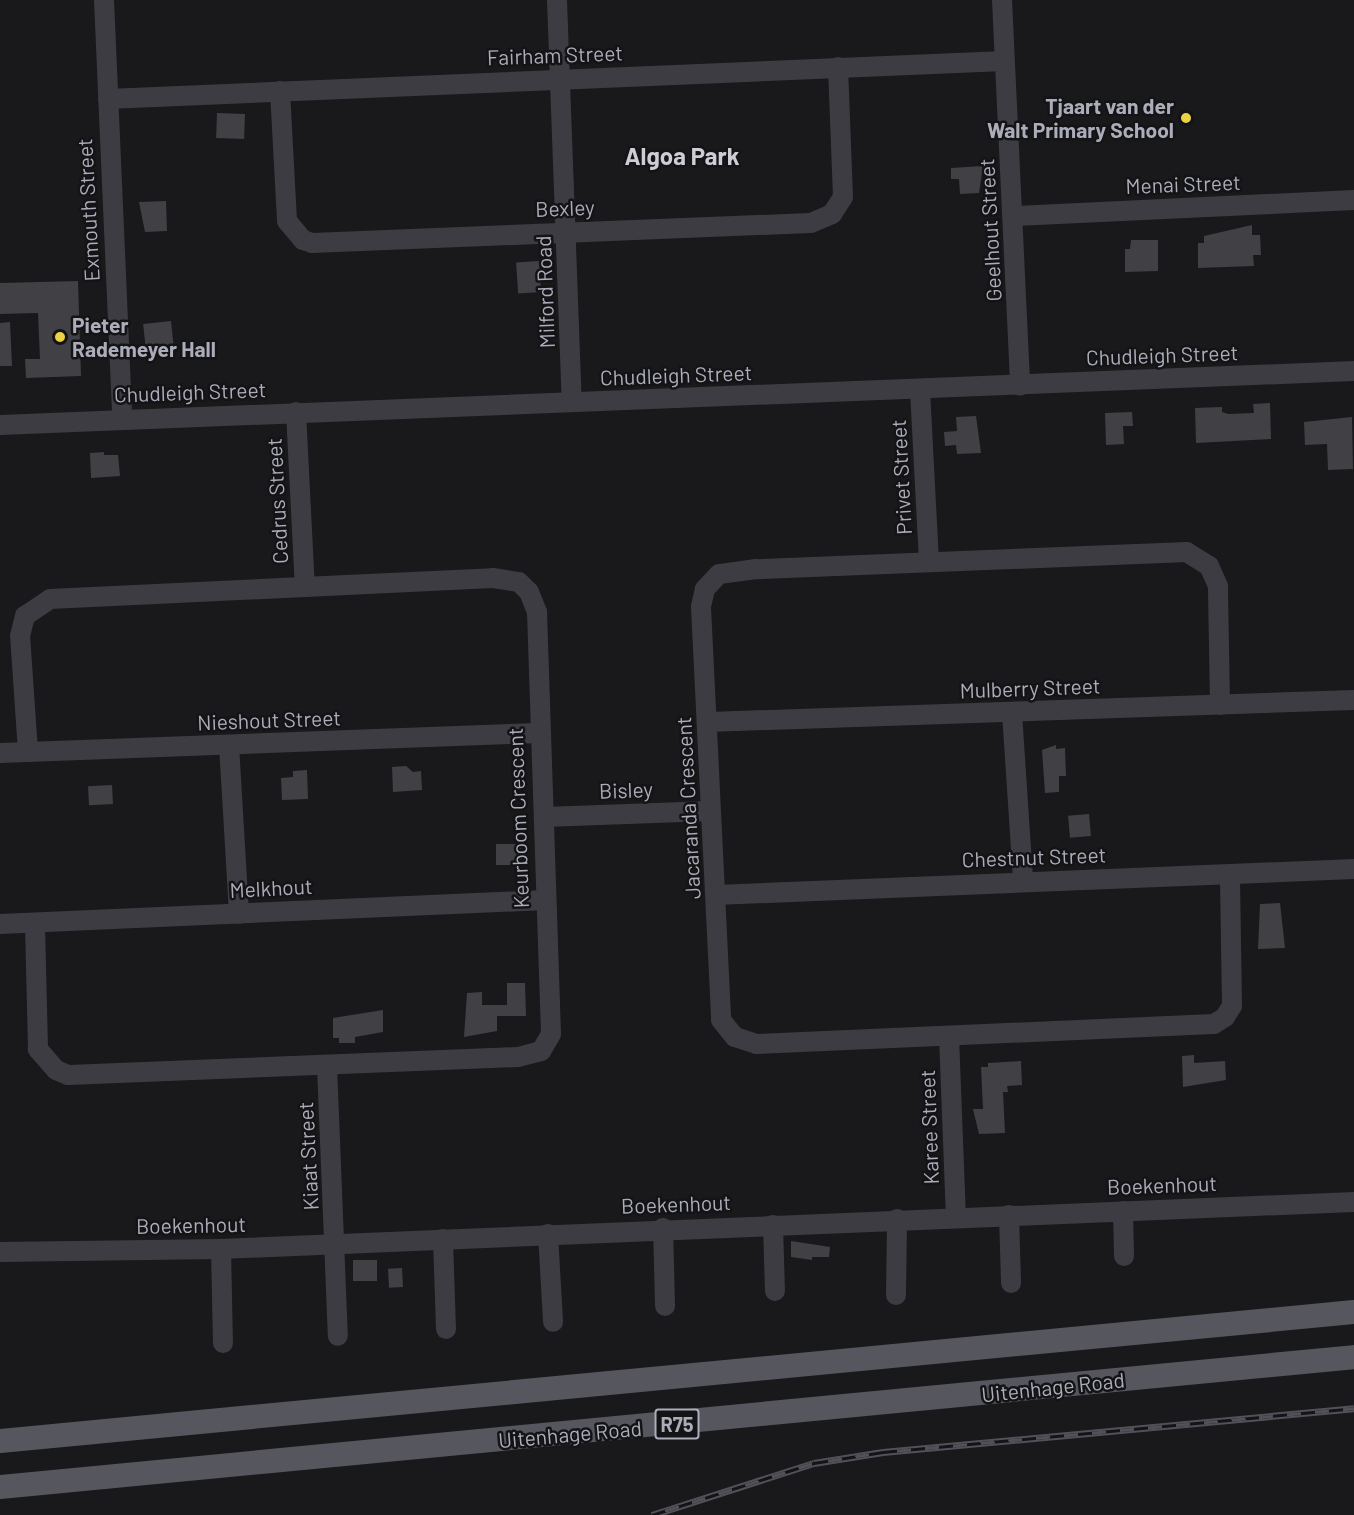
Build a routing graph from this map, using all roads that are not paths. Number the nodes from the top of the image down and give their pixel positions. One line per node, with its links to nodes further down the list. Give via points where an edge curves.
1 (104, 0): 8 (street, Exmouth Street)
2 (557, 0): 6 (street, Milford Road)
3 (1002, 0): 4 (street, Geelhout Street)
4 (1004, 61): 5 (street, Fairham Street); 10 (street, Geelhout Street)
5 (838, 67): 6 (street, Fairham Street); 11 (street, Bexley, via 844,183 843,197 832,214 811,223)
6 (559, 79): 7 (street, Fairham Street); 11 (street, Milford Road)
7 (280, 91): 8 (street, Fairham Street); 11 (street, Bexley, via 287,221 303,240 321,243)
8 (108, 99): 17 (street, Exmouth Street)
9 (1354, 200): 10 (street, Menai Street)
10 (1015, 216): 13 (street, Geelhout Street)
11 (567, 232): 15 (street, Milford Road)
12 (1354, 371): 13 (street, Chudleigh Street)
13 (1020, 386): 14 (street, Chudleigh Street)
14 (920, 390): 15 (street, Chudleigh Street); 19 (street, Privet Street)
15 (572, 402): 16 (street, Chudleigh Street)
16 (296, 412): 17 (street, Chudleigh Street); 20 (street, Cedrus Street)
17 (122, 419): 18 (street, Chudleigh Street)
18 (0, 425)
19 (929, 562): 22 (street, Jacaranda Crescent, via 1178,550 1196,555 1209,566 1218,586); 24 (street, Jacaranda Crescent, via 719,574 705,589 701,607)
20 (306, 587): 25 (street, Keurboom Crescent, via 493,578 519,582 530,592 537,612); 27 (street, Keurboom Crescent, via 63,597 39,603 25,616 20,636)
21 (1354, 700): 22 (street, Mulberry Street)
22 (1220, 705): 23 (street, Mulberry Street)
23 (1012, 714): 24 (street, Mulberry Street); 33 (street)
24 (708, 722): 29 (street, Jacaranda Crescent)
25 (539, 733): 26 (street, Nieshout Street); 30 (street, Keurboom Crescent)
26 (229, 745): 27 (street, Nieshout Street); 36 (street)
27 (28, 752): 28 (street, Nieshout Street)
28 (0, 753)
29 (710, 811): 30 (street, Bisley); 34 (street, Jacaranda Crescent)
30 (545, 817): 35 (street, Keurboom Crescent)
31 (1354, 868): 32 (street, Chestnut Street)
32 (1230, 874): 33 (street, Chestnut Street); 39 (street, Jacaranda Crescent, via 1232,1006 1220,1022)
33 (1023, 880): 34 (street, Chestnut Street)
34 (716, 894): 39 (street, Jacaranda Crescent, via 721,1020 735,1037 756,1044)
35 (545, 900): 36 (street, Melkhout); 40 (street, Keurboom Crescent, via 552,1023 551,1034 541,1051 518,1057)
36 (239, 914): 37 (street, Melkhout)
37 (35, 923): 38 (street, Melkhout); 40 (street, Keurboom Crescent, via 38,1048 56,1070 68,1075)
38 (0, 924)
39 (949, 1036): 44 (street, Karee Street)
40 (327, 1066): 50 (street, Kiaat Street)
41 (1354, 1202): 42 (street, Boekenhout)
42 (1123, 1211): 43 (street, Boekenhout); 53 (street)
43 (1009, 1215): 44 (street, Boekenhout); 54 (street)
44 (956, 1217): 45 (street, Boekenhout)
45 (897, 1219): 46 (street, Boekenhout); 56 (street)
46 (773, 1225): 47 (street, Boekenhout); 55 (street)
47 (663, 1228): 48 (street, Boekenhout); 57 (street)
48 (548, 1234): 49 (street, Boekenhout); 59 (street)
49 (443, 1239): 50 (street, Boekenhout); 60 (street)
50 (336, 1243): 51 (street, Boekenhout); 61 (street, Kiaat Street)
51 (221, 1249): 52 (street, Boekenhout); 62 (street)
52 (0, 1252)
53 (1124, 1256)
54 (1011, 1283)
55 (775, 1291)
56 (896, 1294)
57 (665, 1306)
58 (1354, 1312): 64 (main road, R75)
59 (553, 1322)
60 (446, 1329)
61 (338, 1336)
62 (223, 1343)
63 (1354, 1357): 65 (main road, Uitenhage Road / R75)
64 (0, 1441)
65 (0, 1487)

